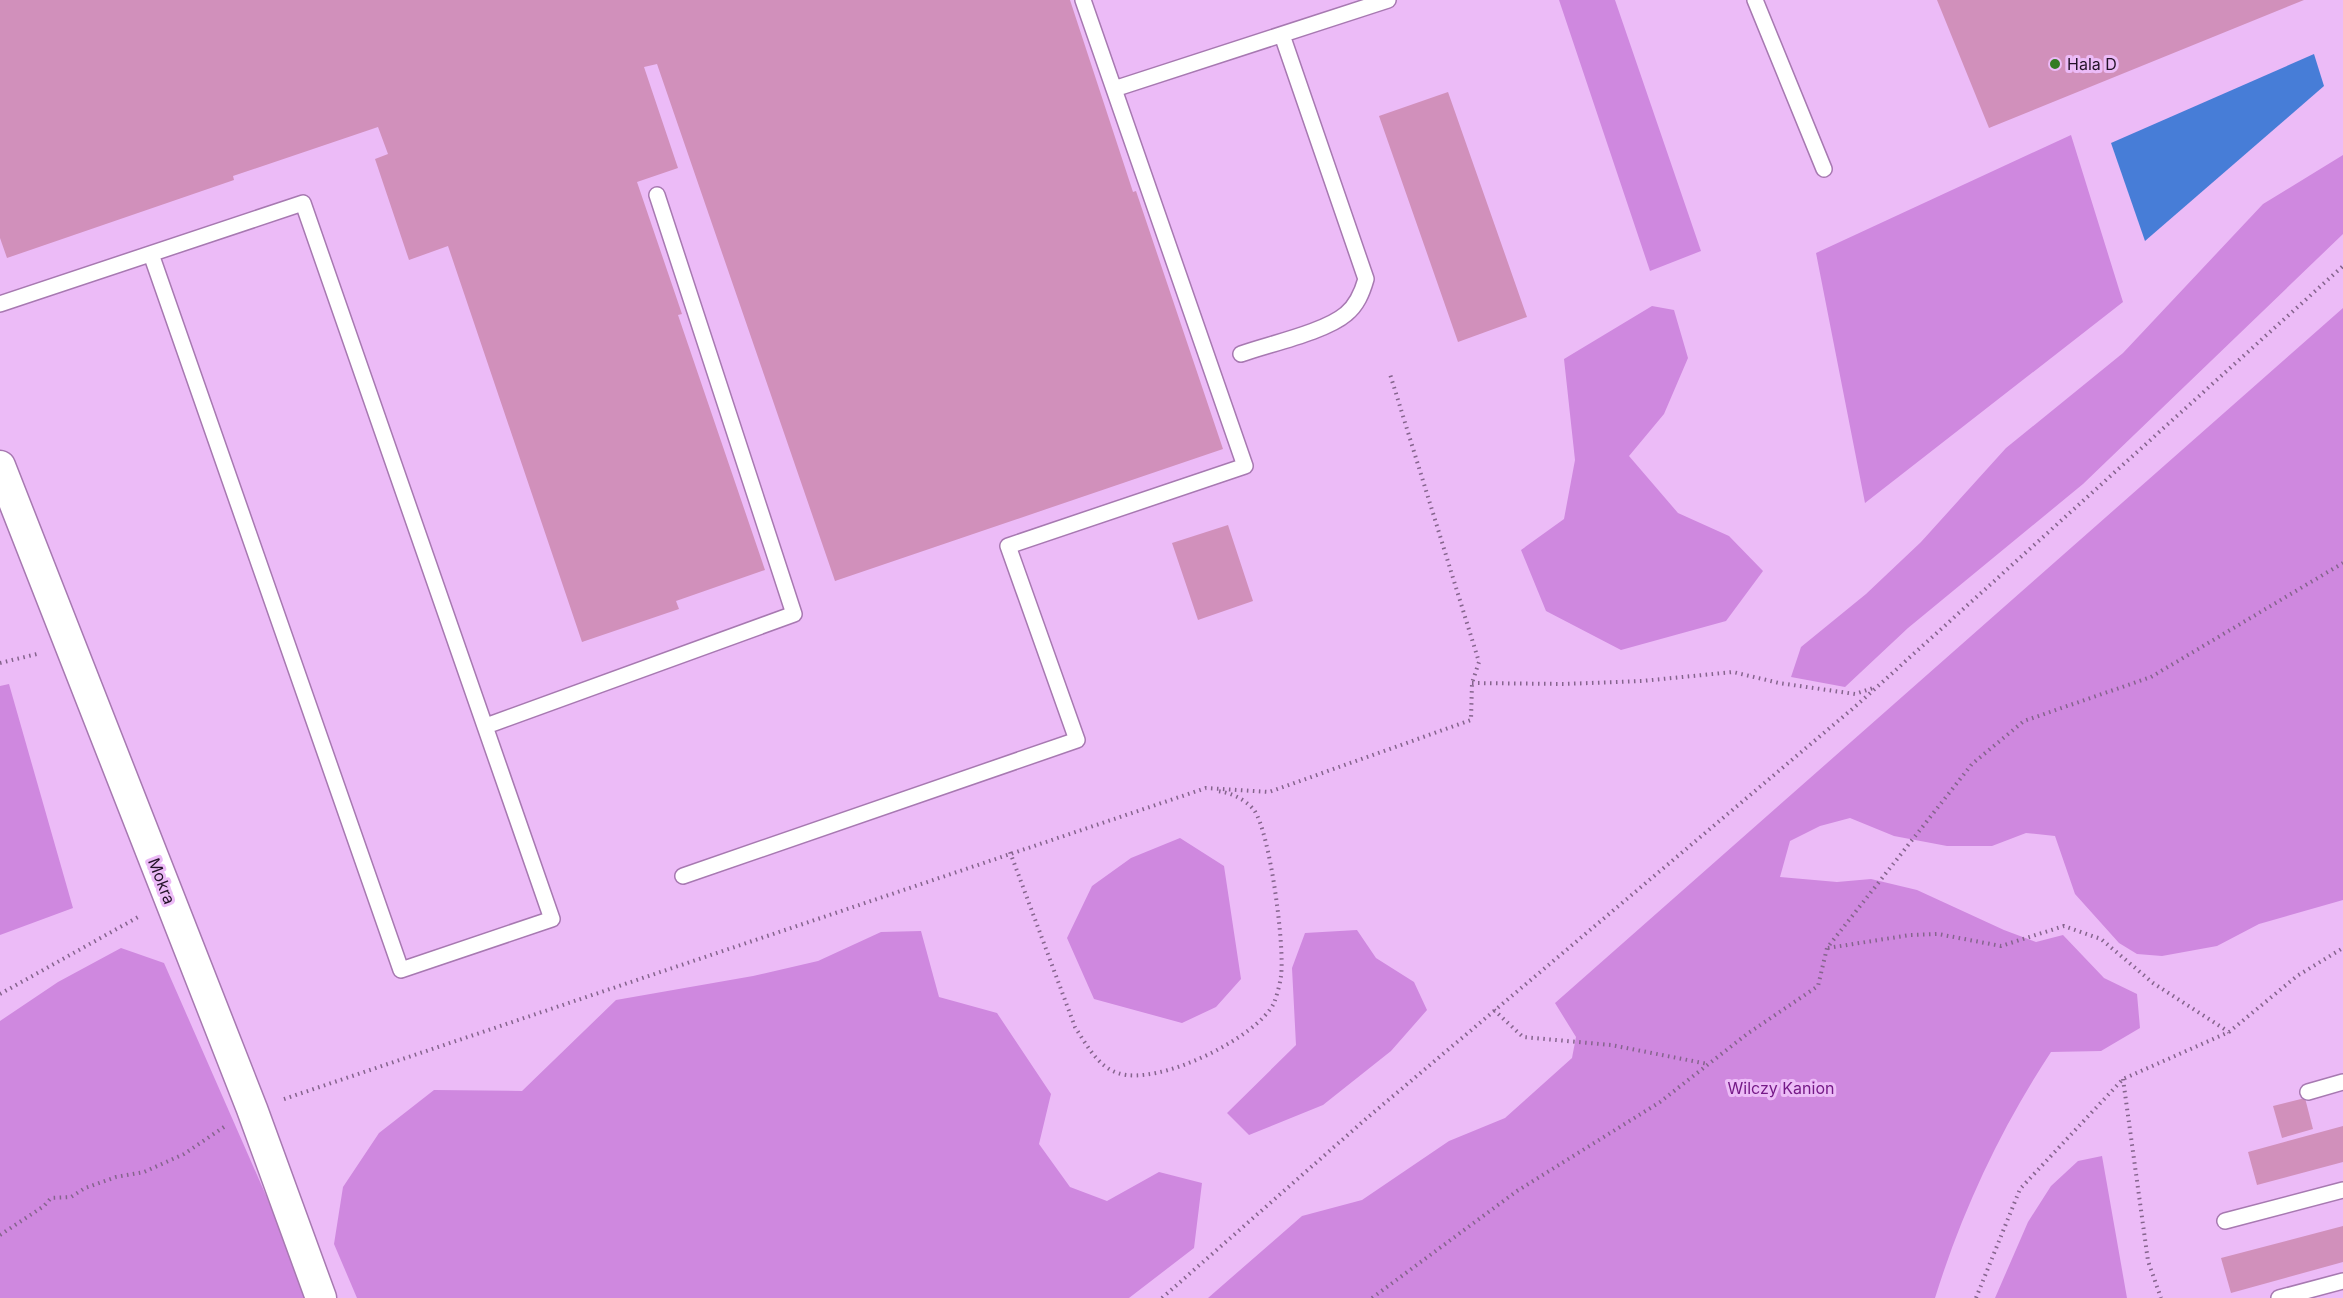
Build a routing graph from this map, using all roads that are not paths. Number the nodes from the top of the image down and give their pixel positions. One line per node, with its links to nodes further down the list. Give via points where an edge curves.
1 (1083, 0): 5 (lane)
2 (1388, 0): 4 (lane)
3 (1755, 0): 6 (lane)
4 (1282, 34): 5 (lane); 10 (lane, via 1366,279 1360,298 1345,315)
5 (1114, 89): 13 (lane, via 1245,466 1008,546 1077,740)
6 (1824, 169)
7 (657, 195): 12 (lane, via 794,614)
8 (151, 254): 9 (lane); 12 (lane, via 303,203); 12 (lane, via 401,970 552,919)
9 (0, 304)
10 (1241, 354)
11 (0, 466): 19 (street, Mokra, via 170,901 241,1117)
12 (486, 726)
13 (683, 876)
14 (2343, 1082): 15 (lane)
15 (2308, 1092)
16 (2343, 1190): 17 (lane)
17 (2225, 1221)
18 (2343, 1281): 20 (lane)
19 (321, 1298)
20 (2278, 1298)

